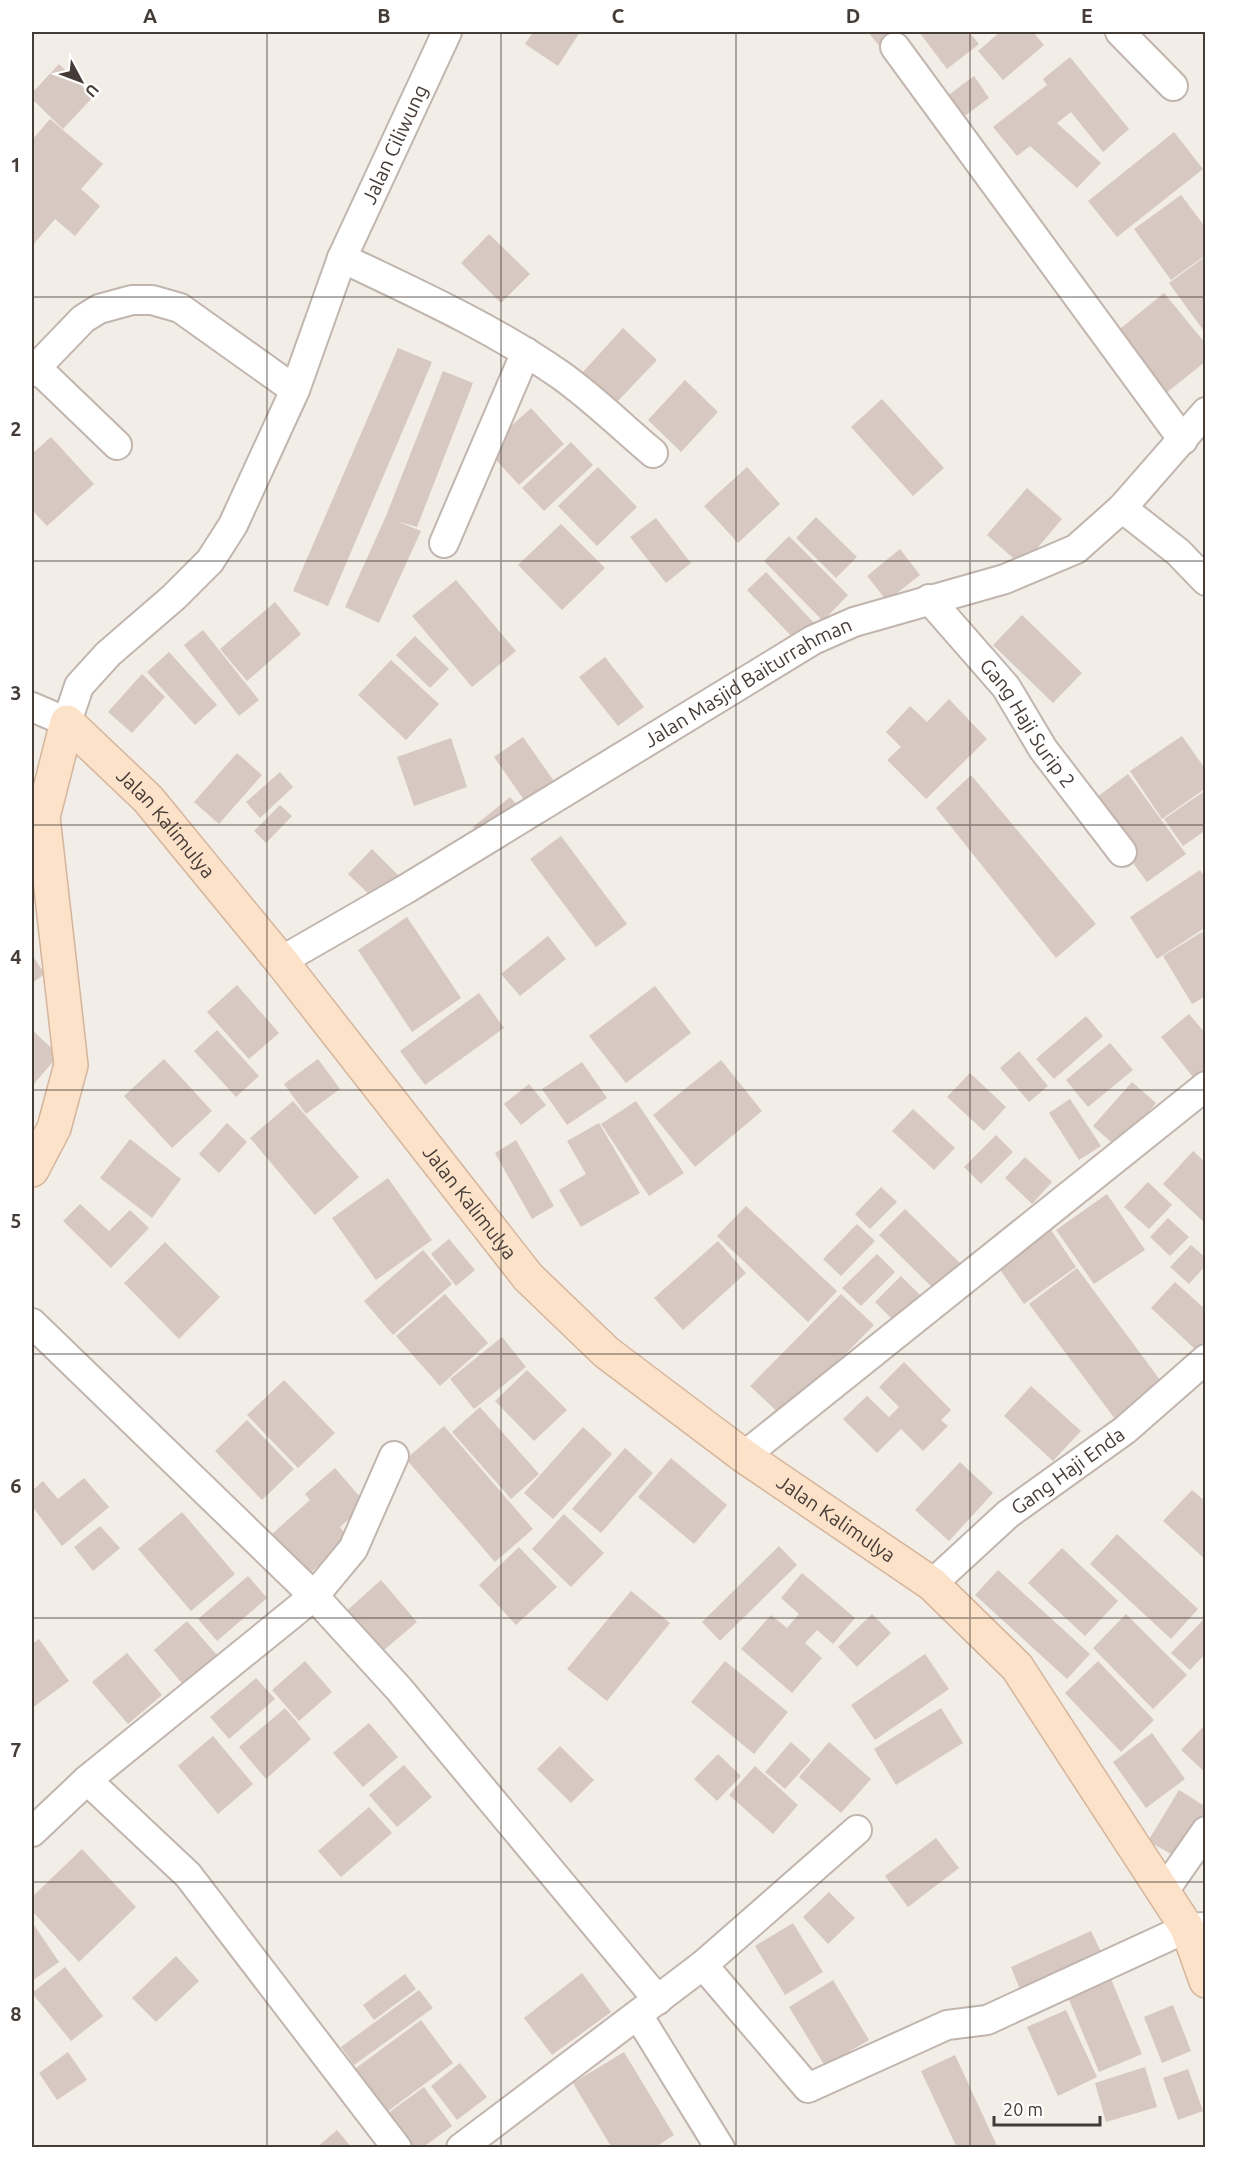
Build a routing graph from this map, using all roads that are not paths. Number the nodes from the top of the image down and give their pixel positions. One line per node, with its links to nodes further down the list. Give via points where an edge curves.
1 (447, 32): 5 (street, Jalan Ciliwung)
2 (1120, 32): 4 (street)
3 (896, 47): 10 (street)
4 (1173, 86)
5 (342, 258): 6 (street); 8 (street, Jalan Ciliwung)
6 (526, 352): 12 (street, via 562,376); 14 (street)
7 (34, 370): 8 (street, via 82,320 99,309 132,300 152,300 180,309); 11 (street)
8 (295, 390): 18 (street, Jalan Ciliwung, via 233,525 210,561 108,654 79,686)
9 (1206, 412): 10 (street, Jalan Masjid Baiturrahman)
10 (1183, 440): 13 (street, Jalan Masjid Baiturrahman)
11 (117, 445)
12 (653, 453)
13 (1122, 508): 15 (street, via 1178,552); 16 (street, Jalan Masjid Baiturrahman, via 1076,549 1005,579)
14 (444, 543)
15 (1206, 581)
16 (929, 599): 19 (street, Gang Haji Surip 2, via 1006,687 1033,735); 20 (street, Jalan Masjid Baiturrahman, via 854,622 813,640)
17 (32, 707): 18 (street)
18 (66, 722): 20 (street, Jalan Kalimulya, via 148,799); 22 (street, via 43,817 71,1065 54,1128)
19 (1122, 852)
20 (281, 962): 26 (street, Jalan Kalimulya, via 528,1277 606,1352)
21 (1206, 1086): 26 (street)
22 (32, 1170)
23 (32, 1323): 28 (street)
24 (1206, 1359): 27 (street, Gang Haji Enda, via 1125,1430 1008,1514)
25 (394, 1456): 28 (street, via 353,1549)
26 (744, 1456): 27 (street, Jalan Kalimulya)
27 (932, 1584): 33 (street, Jalan Kalimulya, via 1017,1666)
28 (314, 1596): 29 (street); 37 (street, via 399,1689)
29 (87, 1780): 32 (street); 38 (street, via 188,1875)
30 (857, 1830): 35 (street)
31 (1206, 1831): 33 (street)
32 (32, 1832)
33 (1164, 1891): 34 (street, Jalan Kalimulya)
34 (1196, 1927): 35 (street, via 987,2020 946,2025 808,2088); 36 (street, Jalan Kalimulya)
35 (703, 1965): 37 (street)
36 (1206, 1980)
37 (648, 2007): 39 (street); 40 (street)
38 (397, 2148)
39 (461, 2148)
40 (720, 2148)

